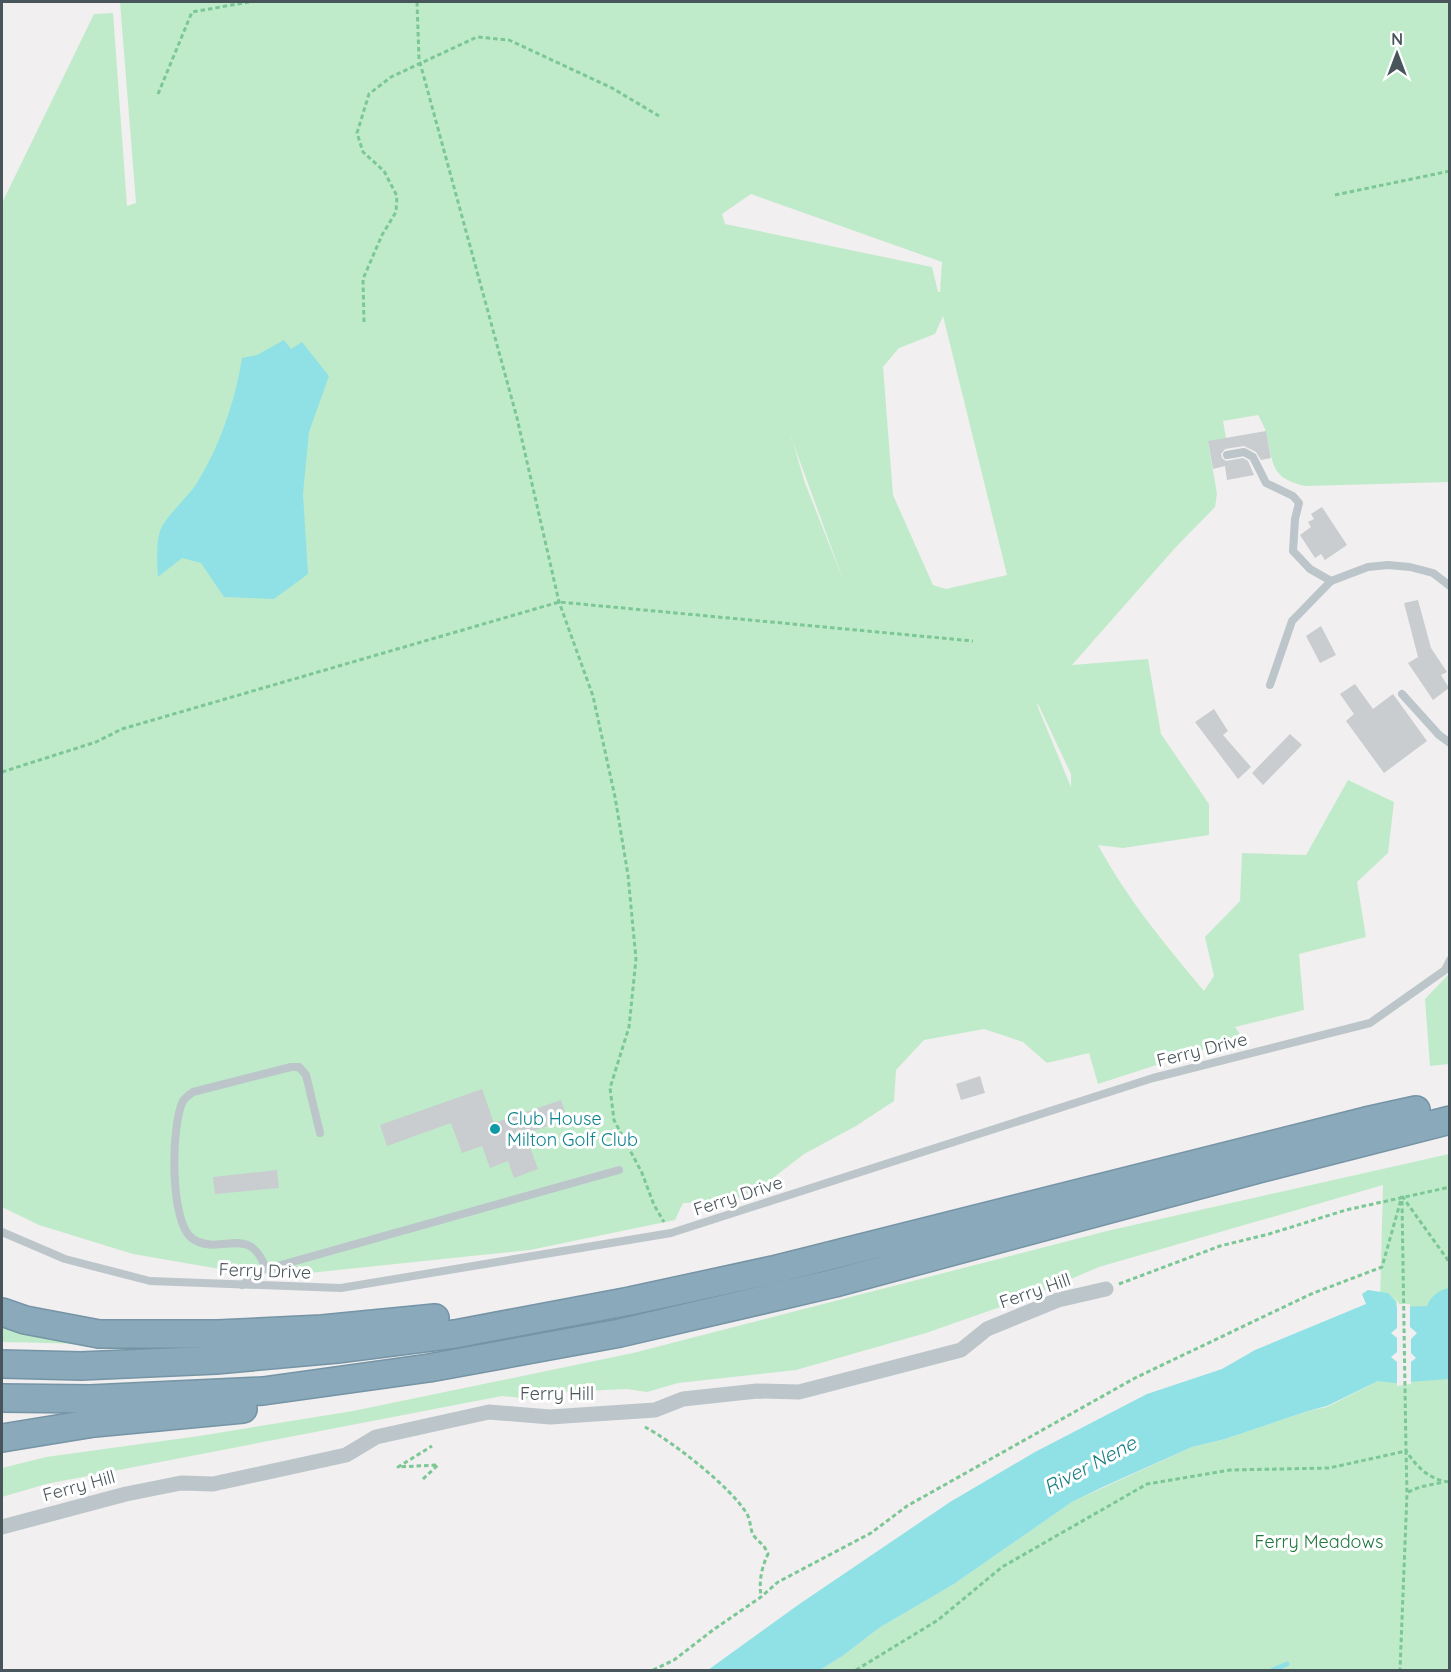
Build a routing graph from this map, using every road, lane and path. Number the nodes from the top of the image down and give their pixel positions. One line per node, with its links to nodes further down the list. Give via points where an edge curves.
1 (249, 2): 4 (path, via 192,12)
2 (417, 2): 3 (path)
3 (421, 63): 5 (path, via 477,37 509,40 612,88); 8 (path, via 391,77 369,94 357,133 363,152 384,171 397,196 396,212 363,279); 12 (path, via 517,418)
4 (158, 94)
5 (659, 116)
6 (1449, 171): 7 (path)
7 (1335, 195)
8 (364, 322)
9 (1227, 455): 10 (lane, via 1244,452 1253,457 1266,483 1299,503 1293,551 1310,569)
10 (1331, 581): 11 (lane, via 1368,567 1388,565 1433,573); 14 (lane, via 1292,621)
11 (1449, 586)
12 (559, 602): 13 (path); 17 (path, via 122,729 96,742); 26 (path, via 593,696 628,874 636,959 629,1027 610,1088 614,1120)
13 (974, 641)
14 (1270, 686)
15 (1402, 694): 16 (lane)
16 (1449, 743)
17 (2, 772)
18 (1449, 960): 26 (lane, Ferry Drive, via 1445,970 1370,1023 1154,1078)
19 (1449, 1103): 31 (highway, via 773,1270)
20 (1449, 1120): 33 (highway, via 835,1283)
21 (320, 1133): 28 (lane, via 306,1075 299,1067 193,1092 182,1103 176,1138 176,1199 186,1230 193,1238 205,1242 254,1247)
22 (619, 1170): 28 (lane)
23 (1449, 1187): 24 (path)
24 (1402, 1196): 27 (path); 30 (path, via 1220,1246); 39 (path); 44 (path, via 1382,1266 1311,1294 1135,1378 907,1506 871,1533 778,1582)
25 (2, 1232): 29 (lane, Ferry Drive, via 66,1259 150,1281)
26 (671, 1233): 29 (lane, Ferry Drive, via 341,1288)
27 (1449, 1263)
28 (266, 1269): 29 (lane)
29 (242, 1285)
30 (1106, 1289): 43 (street, Ferry Hill, via 1058,1300 987,1329 961,1350 799,1392 757,1390 682,1399 646,1411 550,1417 489,1412 376,1437 346,1455 213,1484 181,1483 126,1494)
31 (630, 1301): 32 (highway, via 322,1329 218,1334 99,1334); 34 (highway, via 455,1334 337,1349 194,1361 81,1366)
32 (2, 1312)
33 (620, 1333): 35 (highway, via 429,1368 263,1391 90,1399); 36 (highway, via 432,1382 270,1407 94,1423)
34 (2, 1364)
35 (2, 1398)
36 (2, 1438)
37 (666, 1438): 44 (path, via 730,1493 748,1515 754,1536 768,1554 759,1582)
38 (432, 1446): 40 (path, via 398,1467 438,1465)
39 (1406, 1450): 41 (path, via 1430,1477); 42 (path); 46 (path, via 1329,1468 1230,1470 1147,1484 1002,1567 938,1620)
40 (423, 1479)
41 (1448, 1482): 42 (path)
42 (1407, 1493): 47 (path)
43 (2, 1527)
44 (762, 1597): 45 (path)
45 (653, 1671)
46 (856, 1671)
47 (1400, 1671)

